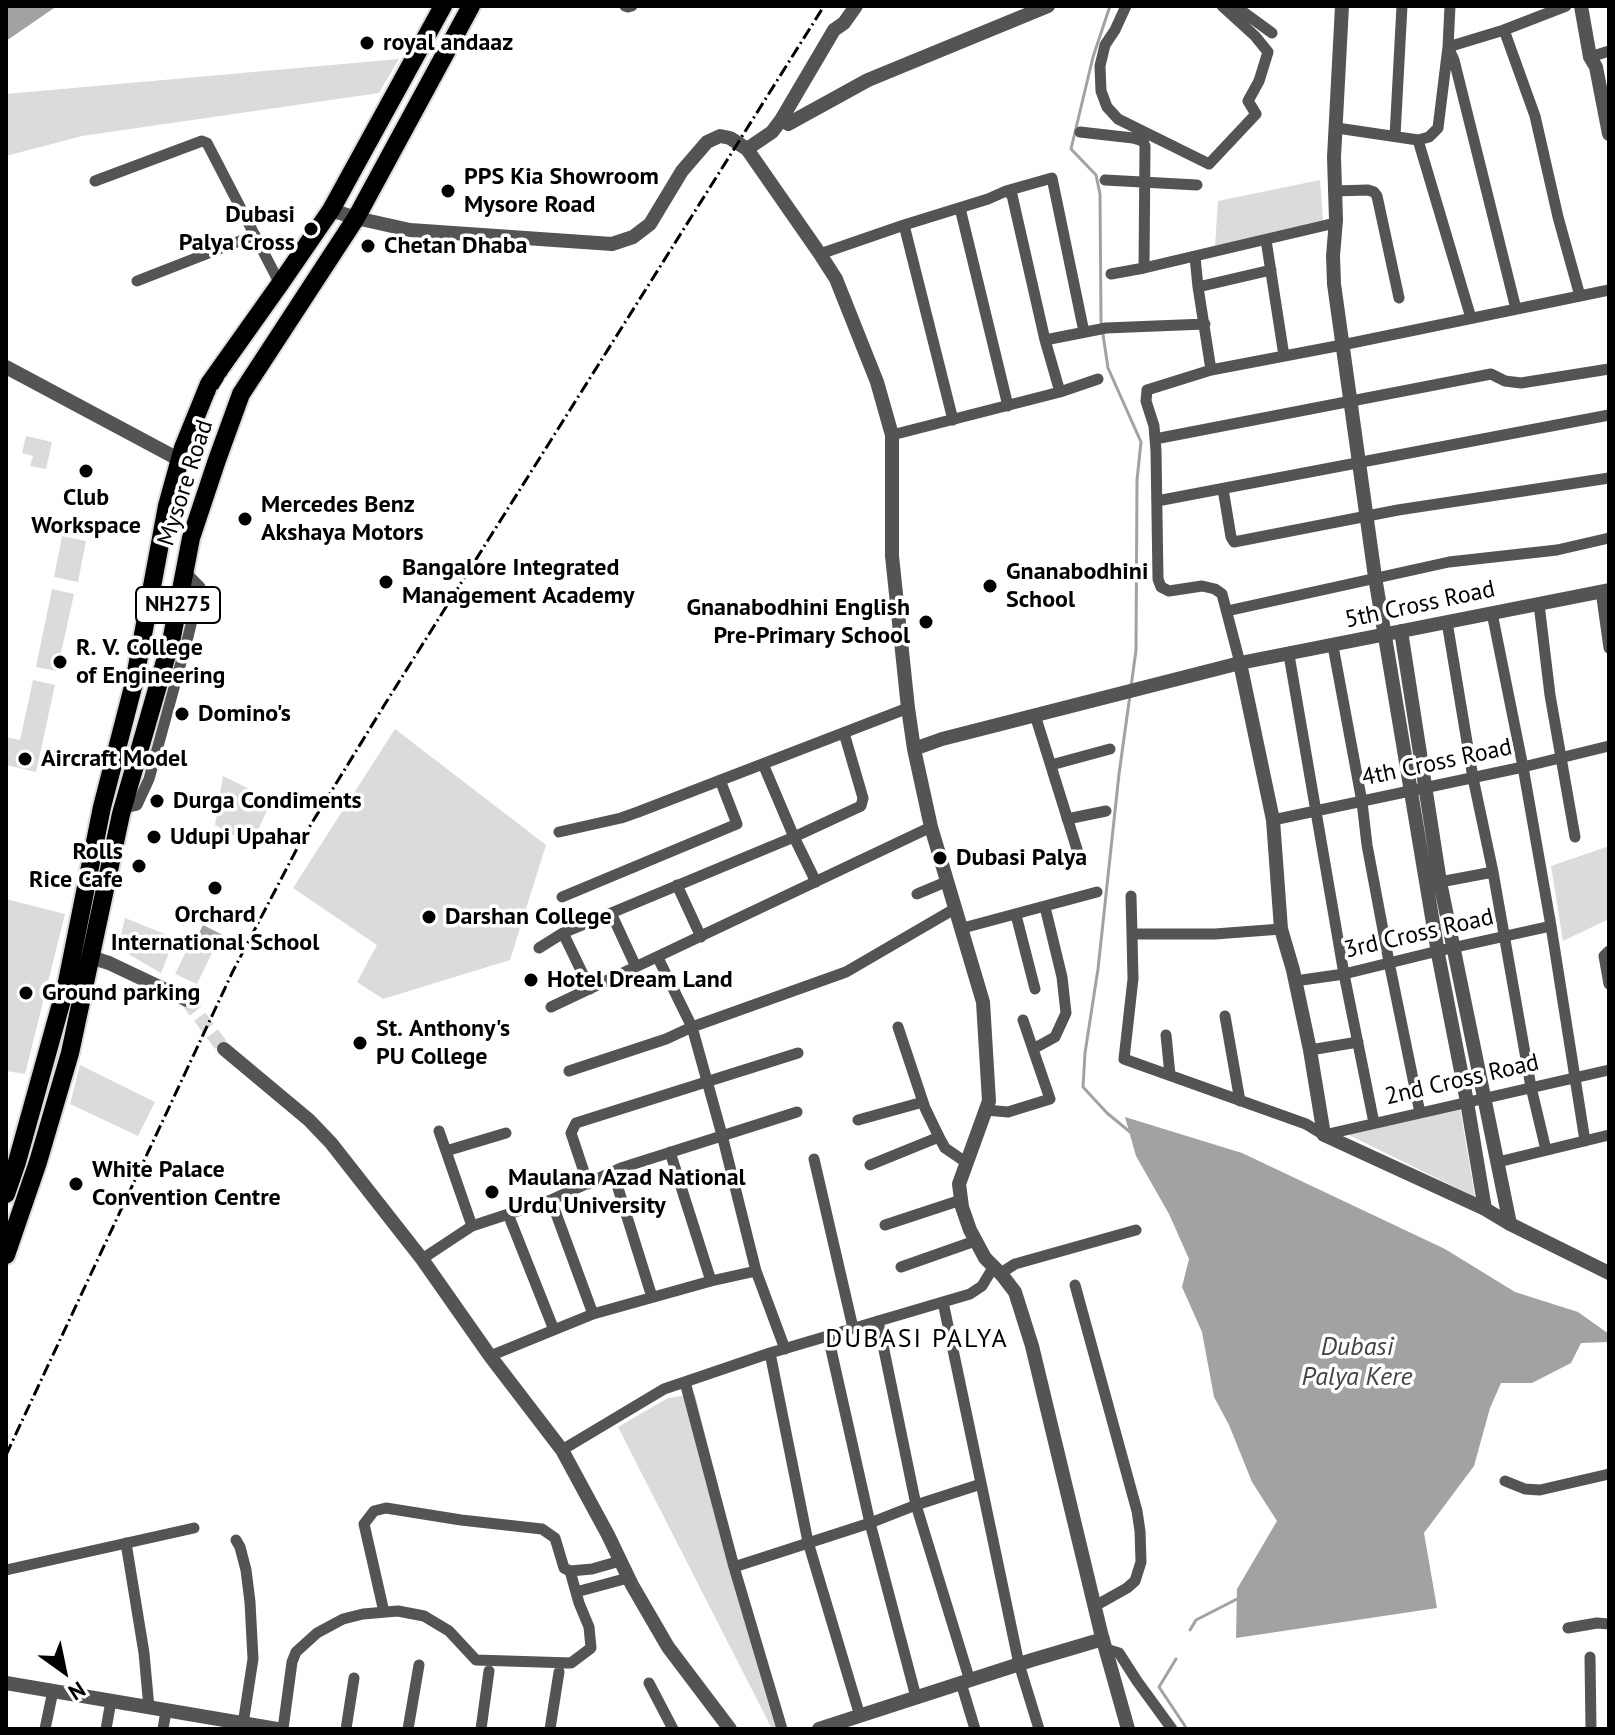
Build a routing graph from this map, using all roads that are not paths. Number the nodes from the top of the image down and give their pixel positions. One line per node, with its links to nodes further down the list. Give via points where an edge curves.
1 (443, 6): 34 (highway, Mysore Road / NH275)
2 (471, 6): 35 (highway, Mysore Road / NH275)
3 (625, 6): 4 (street)
4 (632, 6)
5 (856, 6): 14 (street)
6 (1048, 6): 20 (street, via 868,80)
7 (1126, 6): 13 (street, via 1100,66 1107,107 1118,119 1209,164 1256,114 1248,101 1268,52)
8 (1342, 6): 21 (street)
9 (1402, 6): 24 (street)
10 (1450, 6): 17 (street)
11 (1566, 6): 15 (street)
12 (1581, 6): 19 (street)
13 (1230, 7): 16 (street)
14 (844, 23): 20 (street, via 842,35); 26 (street, via 834,30 772,132)
15 (1504, 30): 17 (street); 49 (street, via 1535,116)
16 (1272, 33)
17 (1448, 47): 25 (street, via 1438,128); 51 (street)
18 (1609, 51): 19 (street)
19 (1590, 57): 23 (street)
20 (788, 124): 26 (street, via 761,148)
21 (1337, 128): 24 (street); 32 (street)
22 (1080, 132): 29 (street, via 1143,141)
23 (1609, 134)
24 (1395, 136): 25 (street)
25 (1418, 140): 52 (street)
26 (747, 149): 35 (street, via 720,136 707,142 650,224 612,244 410,230); 40 (street)
27 (1105, 180): 29 (street)
28 (95, 181): 38 (street, via 202,141)
29 (1145, 183): 30 (street); 42 (street)
30 (1197, 185)
31 (1006, 191): 33 (street); 54 (street, via 1052,178); 55 (street, via 1012,195)
32 (1334, 191): 36 (street); 50 (street, via 1368,190 1377,196)
33 (960, 208): 37 (street); 64 (street)
34 (331, 210): 35 (street); 46 (highway, Mysore Road / NH275)
35 (356, 218): 135 (highway, Mysore Road / NH275, via 241,394 191,538 172,637 123,808)
36 (1335, 223): 39 (street); 56 (street, via 1334,284)
37 (904, 225): 40 (street); 66 (street)
38 (255, 235): 45 (street); 46 (street)
39 (1266, 240): 41 (street); 43 (street)
40 (820, 254): 67 (street, via 836,279 877,382)
41 (1195, 257): 42 (street); 47 (street)
42 (1144, 268): 44 (street)
43 (1271, 270): 47 (street); 57 (street)
44 (1111, 274)
45 (137, 281)
46 (280, 284): 69 (highway, Mysore Road / NH275, via 209,384)
47 (1198, 287): 53 (street)
48 (1609, 290): 49 (street)
49 (1580, 296): 51 (street)
50 (1399, 298)
51 (1516, 309): 52 (street)
52 (1471, 318): 56 (street)
53 (1205, 324): 54 (street); 60 (street)
54 (1096, 330): 55 (street)
55 (1045, 340): 62 (street)
56 (1342, 345): 57 (street); 63 (street)
57 (1284, 356): 60 (street)
58 (6, 367): 69 (street)
59 (1609, 369): 63 (street, via 1521,383 1491,374)
60 (1211, 370): 68 (street, via 1147,390)
61 (1098, 379): 62 (street)
62 (1060, 392): 64 (street)
63 (1350, 401): 68 (street); 70 (street)
64 (1008, 406): 66 (street)
65 (1609, 415): 70 (street)
66 (953, 420): 67 (street)
67 (892, 435): 88 (street, via 892,556)
68 (1155, 439): 73 (street)
69 (180, 460): 187 (highway, Mysore Road / NH275, via 67,982)
70 (1360, 463): 72 (street); 74 (street)
71 (1609, 478): 74 (street)
72 (1223, 489): 73 (street); 74 (street, via 1234,542)
73 (1157, 501): 79 (street, via 1161,587 1215,589)
74 (1368, 516): 76 (street)
75 (1609, 538): 76 (street)
76 (1375, 577): 79 (street); 83 (street)
77 (1605, 590): 78 (street, 5th Cross Road); 85 (street)
78 (1539, 604): 80 (street, 5th Cross Road); 94 (street)
79 (1227, 611): 87 (street)
80 (1492, 613): 81 (street, 5th Cross Road); 97 (street)
81 (1447, 622): 82 (street, 5th Cross Road); 98 (street)
82 (1401, 631): 83 (street, 5th Cross Road); 100 (street)
83 (1385, 633): 84 (street, 5th Cross Road); 100 (street)
84 (1333, 646): 86 (street, 5th Cross Road); 101 (street)
85 (1609, 648)
86 (1289, 655): 87 (street, 5th Cross Road); 103 (street)
87 (1240, 663): 89 (street, 5th Cross Road); 105 (street)
88 (908, 708): 90 (street); 92 (street)
89 (1035, 715): 92 (street, 5th Cross Road); 96 (street)
90 (844, 733): 95 (street); 108 (street, via 861,806)
91 (1609, 746): 94 (street, 4th Cross Road)
92 (914, 749): 106 (street)
93 (1110, 749): 96 (street)
94 (1561, 757): 97 (street, 4th Cross Road); 109 (street)
95 (763, 764): 99 (street); 108 (street)
96 (1051, 765): 104 (street)
97 (1523, 767): 98 (street, 4th Cross Road); 124 (street)
98 (1473, 778): 100 (street, 4th Cross Road); 111 (street)
99 (720, 780): 107 (street, via 621,818); 119 (street, via 737,824)
100 (1419, 790): 101 (street, 4th Cross Road); 114 (street); 133 (street)
101 (1362, 802): 103 (street, 4th Cross Road); 137 (street)
102 (1106, 811): 104 (street)
103 (1315, 811): 105 (street, 4th Cross Road); 139 (street)
104 (1067, 819): 110 (street)
105 (1273, 820): 126 (street)
106 (931, 827): 112 (street); 113 (street)
107 (559, 832)
108 (794, 837): 113 (street); 115 (street)
109 (1575, 837)
110 (1080, 859)
111 (1493, 872): 114 (street); 129 (street)
112 (948, 881): 117 (street); 121 (street)
113 (816, 882): 130 (street)
114 (1440, 882): 131 (street)
115 (677, 885): 122 (street); 130 (street)
116 (1097, 892): 120 (street)
117 (917, 894)
118 (1131, 896): 128 (street)
119 (562, 897)
120 (1045, 907): 123 (street); 153 (street, via 1066,1013 1055,1037)
121 (956, 908): 125 (street); 148 (street, via 846,972)
122 (611, 913): 127 (street); 138 (street)
123 (1016, 915): 125 (street); 143 (street)
124 (1551, 926): 129 (street, 3rd Cross Road); 159 (street)
125 (963, 928): 166 (street, via 983,1002)
126 (1281, 929): 128 (street); 140 (street)
127 (563, 933): 132 (street); 142 (street)
128 (1132, 934): 158 (street, via 1124,1059)
129 (1504, 936): 131 (street, 3rd Cross Road); 161 (street)
130 (701, 937): 136 (street)
131 (1454, 947): 133 (street, 3rd Cross Road); 162 (street)
132 (539, 948)
133 (1438, 951): 137 (street, 3rd Cross Road); 165 (street)
134 (1609, 951): 141 (street, via 1604,956)
135 (90, 957): 144 (street); 197 (highway, Mysore Road / NH275, via 70,1053)
136 (658, 958): 138 (street); 148 (street)
137 (1389, 962): 139 (street, 3rd Cross Road); 168 (street)
138 (636, 967): 142 (street)
139 (1344, 974): 140 (street, 3rd Cross Road); 151 (street)
140 (1295, 981): 154 (street)
141 (1609, 984)
142 (590, 989): 145 (street)
143 (1035, 989)
144 (187, 1000)
145 (551, 1007)
146 (1225, 1016): 163 (street)
147 (1023, 1020): 153 (street)
148 (692, 1027): 157 (street); 160 (street)
149 (898, 1027): 164 (street)
150 (1166, 1035): 158 (street)
151 (1358, 1042): 154 (street); 170 (street)
152 (224, 1049): 198 (street, via 331,1143)
153 (1033, 1049): 166 (street, via 1049,1100 1008,1112)
154 (1310, 1050): 174 (street)
155 (798, 1053): 160 (street)
156 (1609, 1070): 159 (street, 2nd Cross Road)
157 (569, 1071)
158 (1170, 1075): 163 (street)
159 (1575, 1078): 161 (street, 2nd Cross Road); 177 (street)
160 (708, 1081): 173 (street); 186 (street, via 576,1123 571,1133)
161 (1531, 1087): 162 (street, 2nd Cross Road); 178 (street)
162 (1485, 1099): 165 (street, 2nd Cross Road); 182 (street)
163 (1240, 1101): 174 (street)
164 (923, 1102): 169 (street); 176 (street)
165 (1467, 1102): 168 (street, 2nd Cross Road); 190 (street)
166 (986, 1110): 183 (street)
167 (797, 1112): 173 (street)
168 (1420, 1113): 170 (street, 2nd Cross Road)
169 (858, 1120)
170 (1374, 1123): 174 (street, 2nd Cross Road)
171 (439, 1131): 179 (street)
172 (506, 1133): 179 (street)
173 (722, 1135): 180 (street); 201 (street)
174 (1324, 1135): 190 (street)
175 (1609, 1135): 177 (street)
176 (939, 1137): 183 (street); 184 (street)
177 (1585, 1141): 178 (street)
178 (1546, 1150): 182 (street)
179 (446, 1151): 194 (street)
180 (670, 1152): 185 (street); 203 (street)
181 (814, 1159): 209 (street)
182 (1498, 1162): 192 (street)
183 (967, 1163): 189 (street, via 959,1184)
184 (870, 1165)
185 (613, 1172): 186 (street); 205 (street)
186 (588, 1184): 188 (street)
187 (6, 1194)
188 (551, 1200): 191 (street); 207 (street)
189 (961, 1200): 193 (street); 196 (street)
190 (1485, 1209): 192 (street)
191 (508, 1214): 194 (street); 210 (street)
192 (1510, 1224): 202 (street)
193 (885, 1225)
194 (472, 1226): 198 (street)
195 (1136, 1230): 200 (street)
196 (975, 1241): 199 (street); 200 (street)
197 (6, 1255)
198 (422, 1259): 214 (street)
199 (901, 1267)
200 (997, 1270): 206 (street, via 970,1294); 232 (street, via 1015,1292 1032,1346)
201 (756, 1271): 203 (street); 212 (street)
202 (1609, 1273)
203 (711, 1281): 205 (street)
204 (1075, 1285): 232 (street, via 1137,1511 1142,1553 1135,1581)
205 (652, 1297): 207 (street)
206 (943, 1302): 208 (street); 219 (street)
207 (593, 1314): 210 (street)
208 (878, 1321): 209 (street); 220 (street)
209 (853, 1328): 211 (street)
210 (554, 1330): 214 (street)
211 (828, 1336): 212 (street); 221 (street)
212 (785, 1349): 213 (street)
213 (770, 1353): 215 (street); 224 (street)
214 (490, 1356): 216 (street)
215 (685, 1382): 216 (street, via 664,1389); 227 (street)
216 (562, 1450): 226 (street)
217 (1609, 1474): 218 (street, via 1540,1490)
218 (1505, 1481)
219 (981, 1484): 220 (street); 238 (street)
220 (916, 1505): 221 (street); 243 (street)
221 (870, 1523): 224 (street); 247 (street)
222 (194, 1528): 225 (street)
223 (236, 1540): 252 (street, via 246,1570 253,1659)
224 (808, 1542): 227 (street); 251 (street)
225 (126, 1543): 228 (street); 249 (street)
226 (620, 1561): 229 (street); 230 (street)
227 (734, 1567): 264 (street)
228 (6, 1570)
229 (570, 1571): 231 (street); 233 (street, via 564,1568 555,1538 542,1529 386,1508 374,1511 364,1524)
230 (628, 1578): 231 (street); 263 (street, via 668,1647)
231 (576, 1592): 233 (street, via 591,1648 571,1663 476,1660 449,1631 424,1616)
232 (1095, 1606): 236 (street)
233 (384, 1612): 257 (street, via 343,1619 296,1652)
234 (1609, 1624): 235 (street)
235 (1568, 1628)
236 (1104, 1644): 238 (street); 268 (street); 269 (street, via 1119,1653)
237 (1590, 1657): 270 (street)
238 (1019, 1664): 243 (street); 267 (street)
239 (419, 1665): 259 (street)
240 (489, 1671): 260 (street)
241 (559, 1672): 261 (street)
242 (354, 1678): 258 (street)
243 (965, 1682): 247 (street); 266 (street)
244 (6, 1683): 246 (street)
245 (649, 1683): 262 (street)
246 (53, 1691): 248 (street); 253 (street)
247 (916, 1697): 251 (street)
248 (111, 1701): 249 (street); 254 (street)
249 (149, 1708): 250 (street)
250 (166, 1711): 252 (street); 255 (street)
251 (860, 1716): 265 (street)
252 (243, 1724): 256 (street)
253 (45, 1729)
254 (106, 1729)
255 (163, 1729)
256 (277, 1729)
257 (283, 1729)
258 (346, 1729)
259 (408, 1729)
260 (481, 1729)
261 (550, 1729)
262 (673, 1729)
263 (730, 1729)
264 (782, 1729)
265 (819, 1729)
266 (975, 1729)
267 (1039, 1729)
268 (1128, 1729)
269 (1172, 1729)
270 (1591, 1729)

